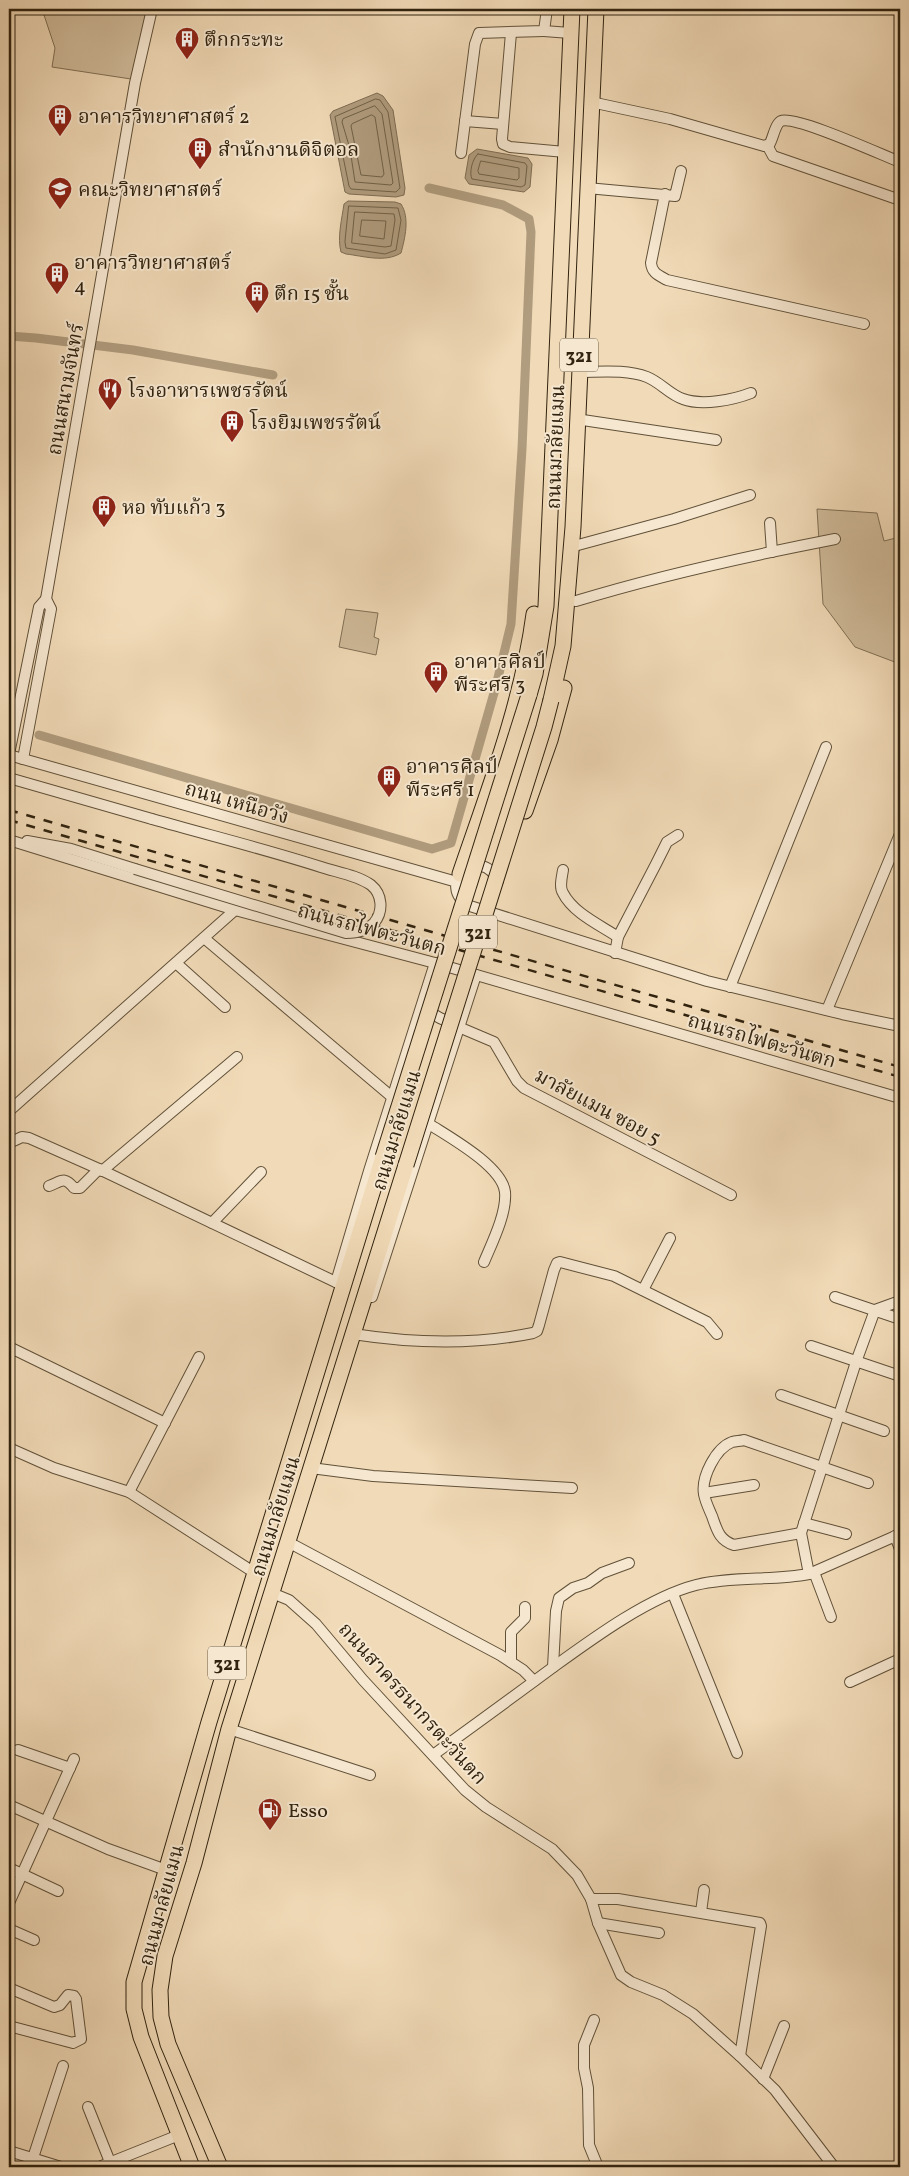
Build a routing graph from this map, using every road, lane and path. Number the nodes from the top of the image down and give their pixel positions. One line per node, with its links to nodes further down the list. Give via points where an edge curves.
1 (152, 9): 30 (street, ถนนสนามจันทร์, via 135,83)
2 (547, 9): 5 (street)
3 (572, 9): 7 (highway, ถนนมาลัยแมน / 321)
4 (596, 9): 8 (highway, ถนนมาลัยแมน / 321)
5 (544, 31): 6 (street); 7 (street)
6 (511, 33): 9 (street, via 479,33); 10 (street)
7 (570, 33): 12 (highway, ถนนมาลัยแมน / 321)
8 (591, 102): 11 (street); 16 (highway, ถนนมาลัยแมน / 321)
9 (465, 120): 10 (street); 13 (street)
10 (503, 124): 12 (street, via 502,139 510,147)
11 (767, 145): 14 (street, via 783,120 802,122); 18 (street, via 773,156)
12 (565, 152): 25 (highway, ถนนมาลัยแมน / 321)
13 (461, 154)
14 (900, 162)
15 (681, 171): 17 (street, via 675,196)
16 (587, 188): 17 (street); 20 (highway, ถนนมาลัยแมน / 321)
17 (666, 194): 19 (street, via 651,263 656,274 667,280)
18 (900, 200)
19 (864, 324)
20 (578, 372): 21 (street, via 629,373 647,377 682,399 692,401); 22 (highway, ถนนมาลัยแมน / 321)
21 (751, 393)
22 (576, 422): 23 (street); 28 (highway, via 582,456); 75 (highway, ถนนมาลัยแมน / 321, bridge, via 568,604 551,700)
23 (716, 440)
24 (750, 495): 28 (street)
25 (549, 518): 40 (highway, via 539,559 532,632 520,686); 69 (highway, ถนนมาลัยแมน / 321, bridge, via 546,606 535,674 383,1158)
26 (770, 523): 29 (street)
27 (835, 539): 29 (street)
28 (578, 545): 31 (highway)
29 (772, 552): 31 (street, via 659,577)
30 (46, 599): 33 (street, ถนนสนามจันทร์, via 39,607); 34 (street, ถนนสนามจันทร์, via 51,609)
31 (576, 601): 41 (highway, via 572,646 550,740)
32 (826, 747): 50 (street)
33 (9, 755): 34 (street, ถนน เหนือวัง)
34 (23, 759): 40 (street, ถนน เหนือวัง)
35 (9, 778): 38 (street, bridge, via 362,881 377,892 380,910 377,919 366,928 346,933 49,844)
36 (678, 834): 44 (street, via 668,842)
37 (900, 834): 53 (street)
38 (12, 841): 42 (street, ถนนรถไฟตะวันตก)
39 (562, 870): 44 (street, via 561,887 567,899)
40 (458, 878): 41 (street, via 470,867 481,866 492,872); 43 (street, 321, via 459,897 470,906)
41 (499, 885): 43 (highway)
42 (235, 910): 45 (street); 48 (street, ถนนรถไฟตะวันตก)
43 (490, 913): 46 (street)
44 (618, 936): 46 (street)
45 (204, 938): 47 (street); 57 (street)
46 (615, 953): 50 (street)
47 (176, 963): 52 (street); 59 (street)
48 (435, 964): 49 (street, ถนนรถไฟตะวันตก); 51 (street)
49 (476, 975): 54 (street); 58 (street, ถนนรถไฟตะวันตก)
50 (730, 987): 53 (street)
51 (422, 1003): 54 (street, มาลัยแมน ซอย 5, via 433,1015); 57 (street)
52 (225, 1007)
53 (827, 1010): 55 (street)
54 (462, 1024): 60 (street); 65 (street, มาลัยแมน ซอย 5, via 494,1042 517,1082 524,1088)
55 (900, 1026)
56 (237, 1057): 62 (street)
57 (392, 1097): 69 (street)
58 (900, 1098)
59 (9, 1111)
60 (429, 1124): 68 (street, via 488,1166 505,1190 499,1224); 75 (street, via 377,1284 367,1310)
61 (9, 1143): 62 (street, via 22,1137 29,1138)
62 (100, 1170): 64 (street, via 80,1188 74,1188 64,1180); 66 (street)
63 (261, 1172): 66 (street)
64 (49, 1186)
65 (731, 1195)
66 (212, 1223): 69 (street)
67 (670, 1238): 70 (street)
68 (484, 1262)
69 (340, 1284): 101 (highway, ถนนมาลัยแมน / 321)
70 (643, 1290): 75 (street, via 608,1274 560,1262 554,1270 537,1331 533,1333 463,1340 404,1340); 76 (street, via 707,1322)
71 (835, 1297): 73 (street)
72 (900, 1301): 73 (street)
73 (875, 1310): 74 (street); 80 (street)
74 (900, 1319)
75 (354, 1330): 87 (highway, ถนนมาลัยแมน / 321)
76 (717, 1334)
77 (811, 1346): 80 (street)
78 (9, 1347): 84 (street)
79 (199, 1357): 84 (street)
80 (856, 1362): 81 (street); 83 (street)
81 (900, 1376)
82 (781, 1395): 83 (street)
83 (838, 1416): 85 (street); 88 (street)
84 (165, 1423): 92 (street)
85 (884, 1431)
86 (9, 1448): 92 (street, via 54,1468)
87 (310, 1468): 91 (street, via 373,1476); 98 (highway, ถนนมาลัยแมน / 321)
88 (821, 1468): 89 (street); 93 (street, via 744,1440 732,1442 708,1466); 94 (street)
89 (868, 1483)
90 (754, 1485): 93 (street)
91 (572, 1488)
92 (129, 1492): 101 (street)
93 (704, 1493): 95 (street, via 718,1534 724,1542 734,1545)
94 (804, 1523): 95 (street); 96 (street)
95 (801, 1533): 102 (street)
96 (846, 1534)
97 (897, 1535): 99 (street); 102 (street)
98 (288, 1542): 103 (highway, ถนนมาลัยแมน / 321); 108 (street)
99 (900, 1549)
100 (629, 1563): 109 (street, via 602,1573 559,1598)
101 (254, 1573): 120 (highway, ถนนมาลัยแมน / 321)
102 (811, 1573): 104 (street, via 712,1582); 106 (street)
103 (272, 1593): 112 (highway, ถนนมาลัยแมน / 321); 115 (street, ถนนสาครธนากรตะวันตก, via 289,1600 316,1624)
104 (673, 1594): 109 (street, via 631,1615); 114 (street)
105 (525, 1607): 108 (street, via 525,1618 511,1632)
106 (831, 1617)
107 (900, 1659): 111 (street)
108 (511, 1662): 110 (street)
109 (554, 1667): 110 (street)
110 (534, 1681): 115 (street)
111 (850, 1682)
112 (229, 1729): 116 (street); 146 (highway, ถนนมาลัยแมน / 321, via 166,1956 160,1990 161,2017 168,2044)
113 (18, 1750): 118 (street, via 72,1764)
114 (737, 1753)
115 (433, 1755): 124 (street, ถนนสาครธนากรตะวันตก, via 477,1800 552,1850 577,1875)
116 (370, 1775)
117 (9, 1805): 118 (street)
118 (46, 1822): 120 (street); 121 (street)
119 (9, 1868): 121 (street)
120 (166, 1870): 139 (highway, ถนนมาลัยแมน / 321, via 134,1982 134,2009 140,2037)
121 (22, 1874): 123 (street); 125 (street)
122 (704, 1890): 126 (street)
123 (58, 1891)
124 (591, 1900): 126 (street, via 618,1899); 127 (street, ถนนสาครธนากรตะวันตก)
125 (9, 1903)
126 (700, 1912): 135 (street, via 757,1921 761,1926)
127 (598, 1923): 129 (street); 135 (street, ถนนสาครธนากรตะวันตก, via 621,1975 693,2014)
128 (9, 1929): 130 (street)
129 (659, 1933)
130 (34, 1940)
131 (9, 1988): 133 (street, via 54,2007 68,1995 74,1996 81,2036 78,2042 73,2043)
132 (594, 2020): 147 (street, via 584,2045 584,2068 588,2088 589,2144)
133 (9, 2026)
134 (784, 2026): 137 (street)
135 (740, 2056): 137 (street, ถนนสาครธนากรตะวันตก)
136 (63, 2066): 141 (street)
137 (763, 2078): 148 (street, ถนนสาครธนากรตะวันตก)
138 (88, 2107): 142 (street)
139 (179, 2135): 142 (street); 145 (highway, ถนนมาลัยแมน / 321)
140 (9, 2151): 141 (street)
141 (31, 2163): 143 (street)
142 (112, 2165): 144 (street)
143 (61, 2167)
144 (99, 2167)
145 (192, 2167)
146 (220, 2167)
147 (598, 2167)
148 (834, 2167)

